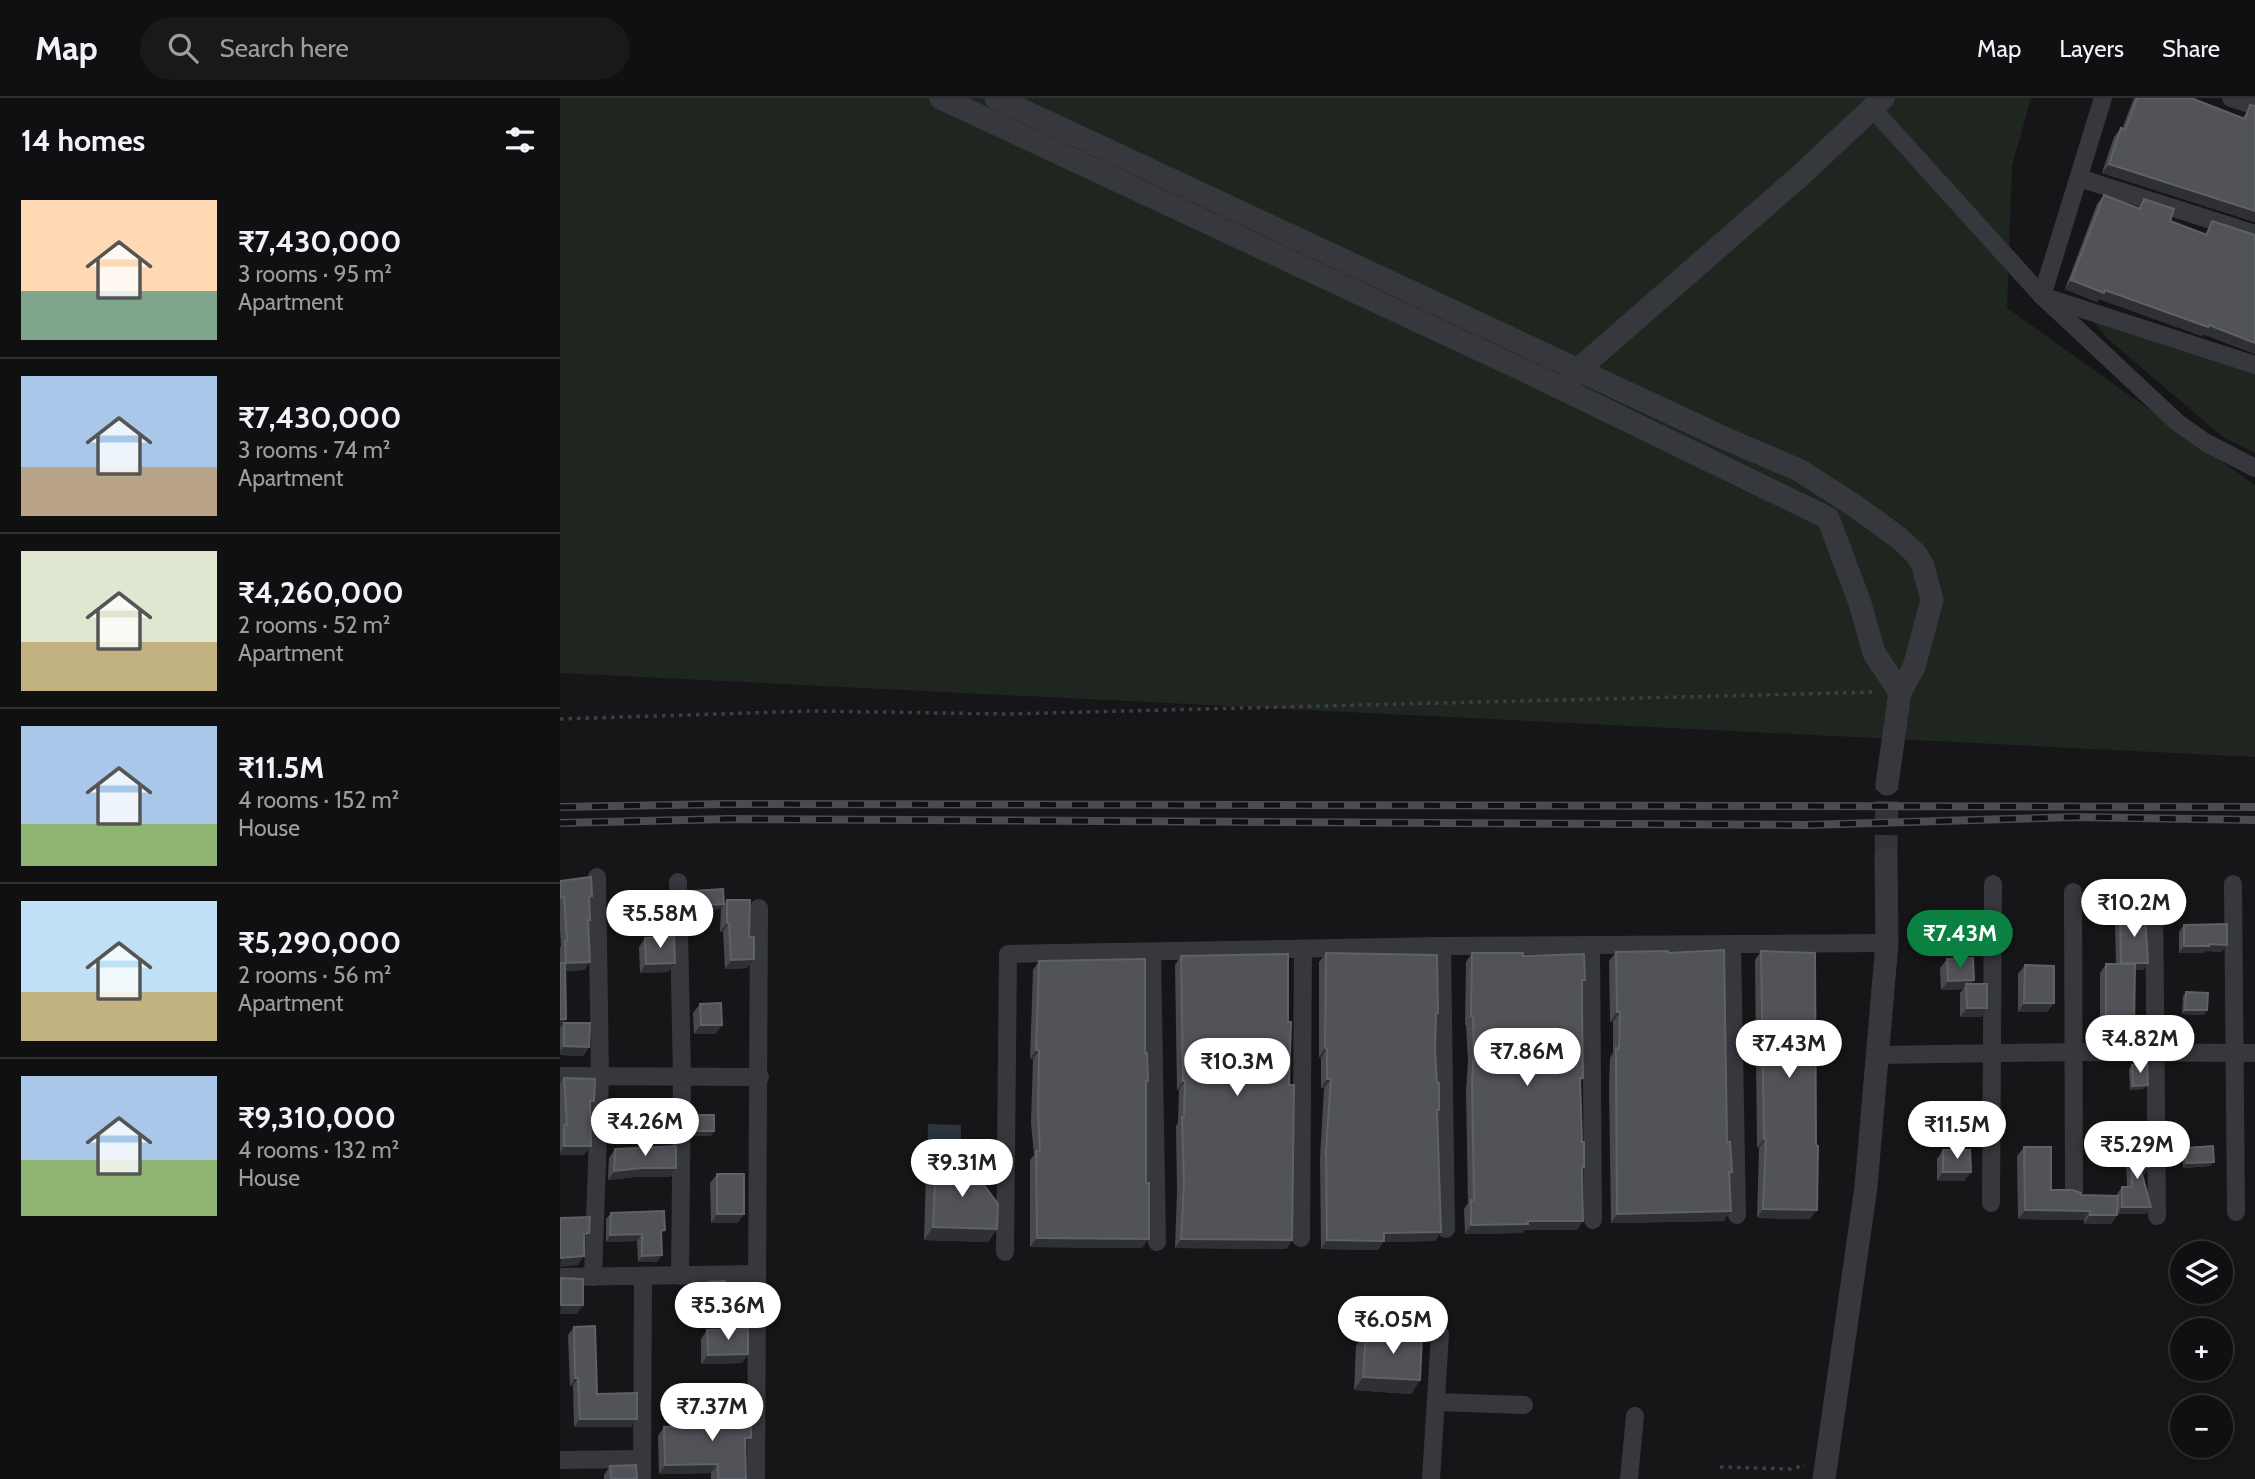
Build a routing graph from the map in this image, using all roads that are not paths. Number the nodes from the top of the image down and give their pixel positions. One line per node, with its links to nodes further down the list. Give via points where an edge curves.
1 (941, 98): 12 (street)
2 (996, 98): 11 (street)
3 (2103, 98): 7 (street)
4 (2231, 98): 6 (street)
5 (1878, 103): 9 (street); 11 (street)
6 (2255, 106)
7 (2079, 178): 8 (street); 9 (street)
8 (2255, 234)
9 (2042, 296): 10 (street); 13 (street, via 2178,423)
10 (2255, 365)
11 (1579, 369): 12 (street); 14 (street, via 1799,470)
12 (1563, 389): 15 (street)
13 (2255, 468)
14 (1855, 506): 15 (street); 16 (street, via 1916,554 1928,579 1932,600 1925,632)
15 (1828, 518): 16 (street, via 1874,653)
16 (1900, 692): 17 (street)
17 (1886, 784)
18 (1886, 858): 26 (street)
19 (597, 877): 39 (street)
20 (678, 883): 40 (street)
21 (1993, 884): 34 (street)
22 (2233, 884): 35 (street)
23 (2073, 892): 32 (street)
24 (2154, 894): 33 (street)
25 (758, 908): 41 (street)
26 (1886, 943): 27 (street); 37 (street)
27 (1732, 944): 28 (street); 45 (street)
28 (1591, 945): 29 (street); 47 (street)
29 (1442, 946): 30 (street); 48 (street)
30 (1303, 950): 31 (street); 49 (street)
31 (1152, 952): 50 (street); 51 (street, via 1008,954)
32 (2074, 1052): 33 (street); 34 (street); 42 (street)
33 (2157, 1052): 35 (street); 46 (street)
34 (1993, 1053): 37 (street); 43 (street)
35 (2236, 1053): 36 (street); 44 (street)
36 (2255, 1053)
37 (1878, 1055): 63 (street, via 1866,1186)
38 (560, 1076): 39 (street)
39 (600, 1076): 40 (street); 56 (street)
40 (682, 1076): 41 (street); 54 (street)
41 (760, 1077): 52 (street)
42 (2074, 1191)
43 (1991, 1202)
44 (2236, 1212)
45 (1737, 1215)
46 (2157, 1216)
47 (1593, 1220)
48 (1446, 1229)
49 (1301, 1238)
50 (1157, 1242)
51 (1005, 1252)
52 (757, 1274): 54 (street); 65 (street)
53 (643, 1276): 54 (street); 56 (street); 61 (street)
54 (680, 1276)
55 (560, 1277): 56 (street)
56 (593, 1277)
57 (1440, 1334): 58 (street)
58 (1436, 1402): 59 (street); 66 (street)
59 (1524, 1405)
60 (1635, 1416): 67 (street)
61 (642, 1459): 62 (street); 64 (street)
62 (560, 1460)
63 (1826, 1469)
64 (642, 1479)
65 (757, 1479)
66 (1431, 1479)
67 (1629, 1479)

